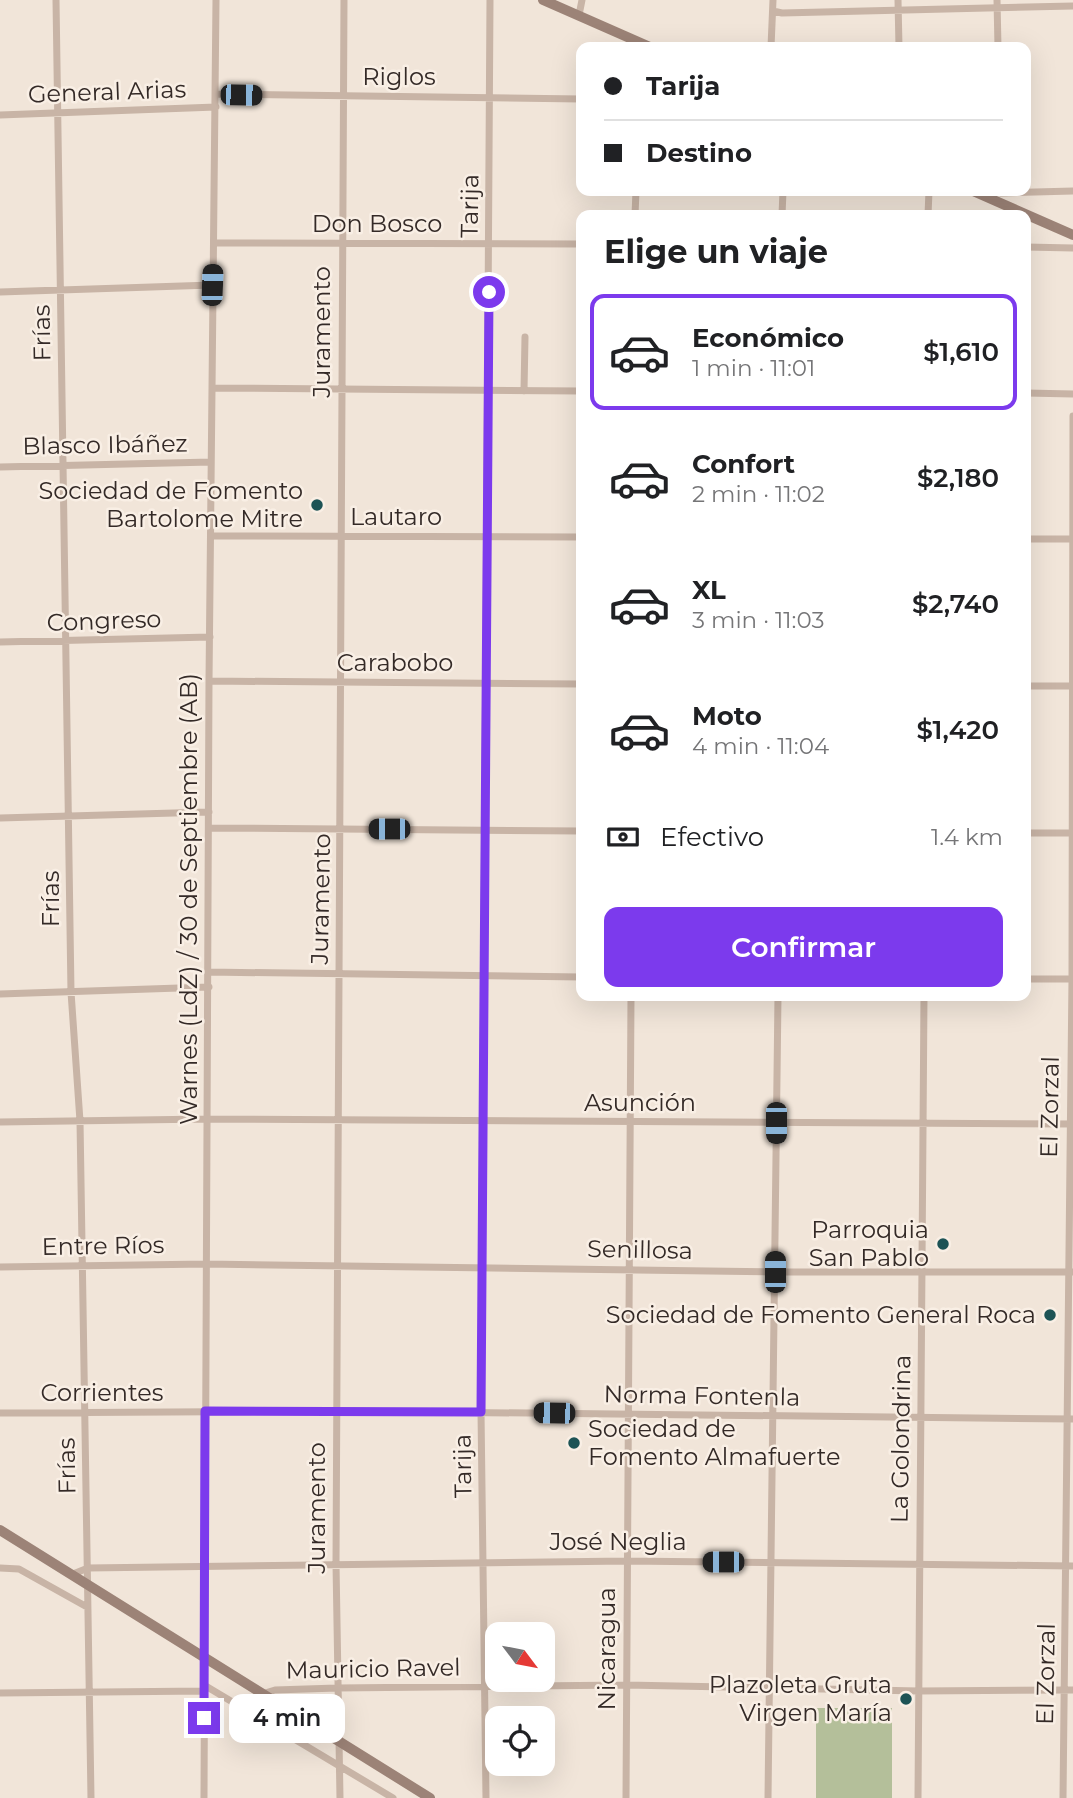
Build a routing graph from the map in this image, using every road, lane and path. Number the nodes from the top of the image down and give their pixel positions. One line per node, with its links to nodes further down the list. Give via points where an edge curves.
1 (56, 0): 23 (street, Frías)
2 (216, 0): 18 (street, Warnes (LdZ) / 30 de Septiembre (AB))
3 (344, 0): 19 (street, Juramento)
4 (491, 0): 20 (street, Tarija)
5 (543, 0): 13 (main road)
6 (582, 0): 13 (street)
7 (773, 0): 12 (street)
8 (898, 0): 11 (street)
9 (997, 4): 10 (street); 11 (street); 17 (street)
10 (1073, 6)
11 (898, 10): 12 (street); 16 (street)
12 (773, 11): 15 (street)
13 (579, 15): 14 (main road)
14 (634, 42)
15 (771, 42)
16 (899, 42)
17 (998, 42)
18 (216, 94): 19 (street, Riglos); 22 (street, Warnes (LdZ) / 30 de Septiembre (AB))
19 (343, 96): 20 (street, Riglos); 32 (street, Juramento)
20 (490, 97): 21 (street, Riglos); 33 (street, Tarija)
21 (576, 100)
22 (216, 107): 23 (street, General Arias); 31 (street, Warnes (LdZ) / 30 de Septiembre (AB))
23 (57, 114): 24 (street, General Arias); 38 (street, Frías)
24 (0, 115)
25 (1073, 191): 26 (street)
26 (1031, 193)
27 (1002, 196): 28 (main road)
28 (1027, 210)
29 (1031, 212): 30 (main road)
30 (1073, 235)
31 (214, 243): 32 (street, Don Bosco); 37 (street, Warnes (LdZ) / 30 de Septiembre (AB))
32 (342, 243): 33 (street, Don Bosco); 42 (street, Juramento)
33 (488, 243): 34 (street, Don Bosco); 43 (street, Tarija)
34 (576, 244)
35 (1031, 247): 36 (street)
36 (1073, 248)
37 (212, 285): 38 (street); 41 (street, Warnes (LdZ) / 30 de Septiembre (AB))
38 (61, 291): 39 (street); 50 (street, Frías)
39 (0, 292)
40 (525, 337): 44 (street)
41 (212, 388): 42 (street); 49 (street, Warnes (LdZ) / 30 de Septiembre (AB))
42 (342, 389): 43 (street); 53 (street, Juramento)
43 (489, 391): 44 (street); 54 (street, Tarija)
44 (524, 391): 45 (street)
45 (576, 391)
46 (1031, 393): 47 (street)
47 (1073, 394)
48 (1073, 416): 57 (street, El Zorzal)
49 (211, 462): 50 (street, Blasco Ibáñez); 52 (street, Warnes (LdZ) / 30 de Septiembre (AB))
50 (64, 465): 51 (street, Blasco Ibáñez); 59 (street, Frías)
51 (0, 467)
52 (211, 536): 53 (street, Lautaro); 58 (street, Warnes (LdZ) / 30 de Septiembre (AB))
53 (341, 536): 54 (street, Lautaro); 62 (street, Juramento)
54 (488, 537): 55 (street, Lautaro); 63 (street, Tarija)
55 (576, 537)
56 (1031, 540): 57 (street)
57 (1073, 540): 66 (street, El Zorzal)
58 (210, 637): 59 (street, Congreso); 61 (street, Warnes (LdZ) / 30 de Septiembre (AB))
59 (66, 641): 60 (street, Congreso); 68 (street, Frías)
60 (0, 642)
61 (209, 681): 62 (street, Carabobo); 67 (street, Warnes (LdZ) / 30 de Septiembre (AB))
62 (341, 681): 63 (street, Carabobo); 71 (street, Juramento)
63 (487, 682): 64 (street, Carabobo); 72 (street, Tarija)
64 (576, 684)
65 (1031, 686): 66 (street)
66 (1072, 686): 75 (street, El Zorzal)
67 (209, 812): 68 (street); 70 (street, Warnes (LdZ) / 30 de Septiembre (AB))
68 (69, 816): 69 (street); 83 (street, Frías)
69 (0, 818)
70 (209, 828): 71 (street); 76 (street, Warnes (LdZ) / 30 de Septiembre (AB))
71 (341, 829): 72 (street); 77 (street, Juramento)
72 (486, 830): 73 (street); 78 (street, Tarija)
73 (576, 831)
74 (1031, 833): 75 (street)
75 (1072, 833): 81 (street, El Zorzal)
76 (209, 972): 77 (street); 82 (street, Warnes (LdZ) / 30 de Septiembre (AB))
77 (339, 974): 78 (street); 89 (street, Juramento)
78 (486, 975): 79 (street); 92 (street, Tarija)
79 (576, 977)
80 (1031, 979): 81 (street)
81 (1072, 979): 96 (street, El Zorzal)
82 (209, 987): 83 (street); 88 (street, Warnes (LdZ) / 30 de Septiembre (AB))
83 (71, 992): 84 (street); 90 (street, Frías)
84 (0, 994)
85 (631, 1001): 93 (street, Nicaragua)
86 (778, 1001): 94 (street)
87 (924, 1001): 95 (street, La Golondrina)
88 (207, 1119): 89 (street, Asunción); 90 (street, Asunción); 97 (street, Warnes (LdZ) / 30 de Septiembre (AB))
89 (339, 1119): 92 (street, Asunción); 99 (street, Juramento)
90 (80, 1121): 91 (street, Asunción); 98 (street, Frías)
91 (0, 1122)
92 (485, 1122): 93 (street, Asunción); 101 (street, Tarija)
93 (629, 1122): 94 (street, Asunción); 102 (street, Nicaragua)
94 (776, 1123): 95 (street, Asunción); 104 (street)
95 (923, 1124): 96 (street, Asunción); 103 (street, La Golondrina)
96 (1071, 1124): 105 (street, El Zorzal)
97 (206, 1264): 98 (street, Entre Ríos); 99 (street, Senillosa); 106 (street, Warnes (LdZ) / 30 de Septiembre (AB))
98 (82, 1266): 100 (street, Entre Ríos); 108 (street, Frías)
99 (338, 1266): 101 (street, Senillosa); 107 (street, Juramento)
100 (0, 1267)
101 (484, 1268): 102 (street, Senillosa); 109 (street, Tarija)
102 (629, 1270): 104 (street, Senillosa); 111 (street, Nicaragua)
103 (923, 1271): 104 (street, Senillosa); 105 (street, Senillosa); 113 (street, La Golondrina)
104 (775, 1272): 112 (street)
105 (1071, 1272): 114 (street, El Zorzal)
106 (205, 1411): 107 (street, Norma Fontenla); 108 (street, Corrientes); 121 (street, Warnes (LdZ) / 30 de Septiembre (AB))
107 (337, 1411): 109 (street, Norma Fontenla); 119 (street, Juramento)
108 (85, 1412): 110 (street, Corrientes); 124 (street, Frías)
109 (481, 1412): 111 (street, Norma Fontenla); 116 (street, Tarija)
110 (0, 1413)
111 (627, 1414): 112 (street, Norma Fontenla); 117 (street, Nicaragua)
112 (774, 1417): 113 (street, Norma Fontenla); 118 (street)
113 (920, 1418): 114 (street, Norma Fontenla); 120 (street, La Golondrina)
114 (1070, 1419): 122 (street, El Zorzal)
115 (0, 1530): 125 (main road)
116 (483, 1561): 117 (street, José Neglia); 119 (street, José Neglia); 131 (street, Tarija)
117 (626, 1561): 118 (street, José Neglia); 129 (street, Nicaragua)
118 (772, 1562): 120 (street, José Neglia); 132 (street)
119 (336, 1564): 121 (street, José Neglia); 134 (street, Juramento)
120 (919, 1564): 122 (street, José Neglia); 137 (street, La Golondrina)
121 (204, 1565): 124 (street, José Neglia); 128 (street, Warnes (LdZ) / 30 de Septiembre (AB))
122 (1069, 1566): 135 (street, El Zorzal)
123 (0, 1568): 127 (street, via 19,1569)
124 (88, 1568): 125 (street); 126 (street, Frías)
125 (73, 1574): 126 (main road)
126 (88, 1583): 127 (street, Frías); 128 (main road)
127 (87, 1607): 136 (street, Frías)
128 (204, 1657): 133 (street, Warnes (LdZ) / 30 de Septiembre (AB)); 140 (main road)
129 (625, 1685): 130 (street, Mauricio Ravel); 132 (street, Mauricio Ravel); 149 (street, Nicaragua)
130 (555, 1686)
131 (485, 1687): 134 (street, Mauricio Ravel)
132 (769, 1687): 137 (street, Mauricio Ravel); 150 (street)
133 (204, 1688): 136 (street); 142 (street); 144 (street, Warnes (LdZ) / 30 de Septiembre (AB))
134 (337, 1688): 140 (street, Mauricio Ravel); 141 (street, Juramento)
135 (1069, 1690): 137 (street, Mauricio Ravel); 152 (street, El Zorzal)
136 (88, 1691): 139 (street); 143 (street, Frías)
137 (919, 1691): 151 (street, La Golondrina)
138 (485, 1692): 148 (street, Tarija)
139 (0, 1693)
140 (262, 1694): 141 (main road)
141 (339, 1741): 142 (street, Juramento); 147 (main road)
142 (340, 1765): 145 (street, Juramento); 146 (street)
143 (90, 1798)
144 (204, 1798)
145 (340, 1798)
146 (393, 1798)
147 (430, 1798)
148 (486, 1798)
149 (626, 1798)
150 (768, 1798)
151 (918, 1798)
152 (1063, 1798)

